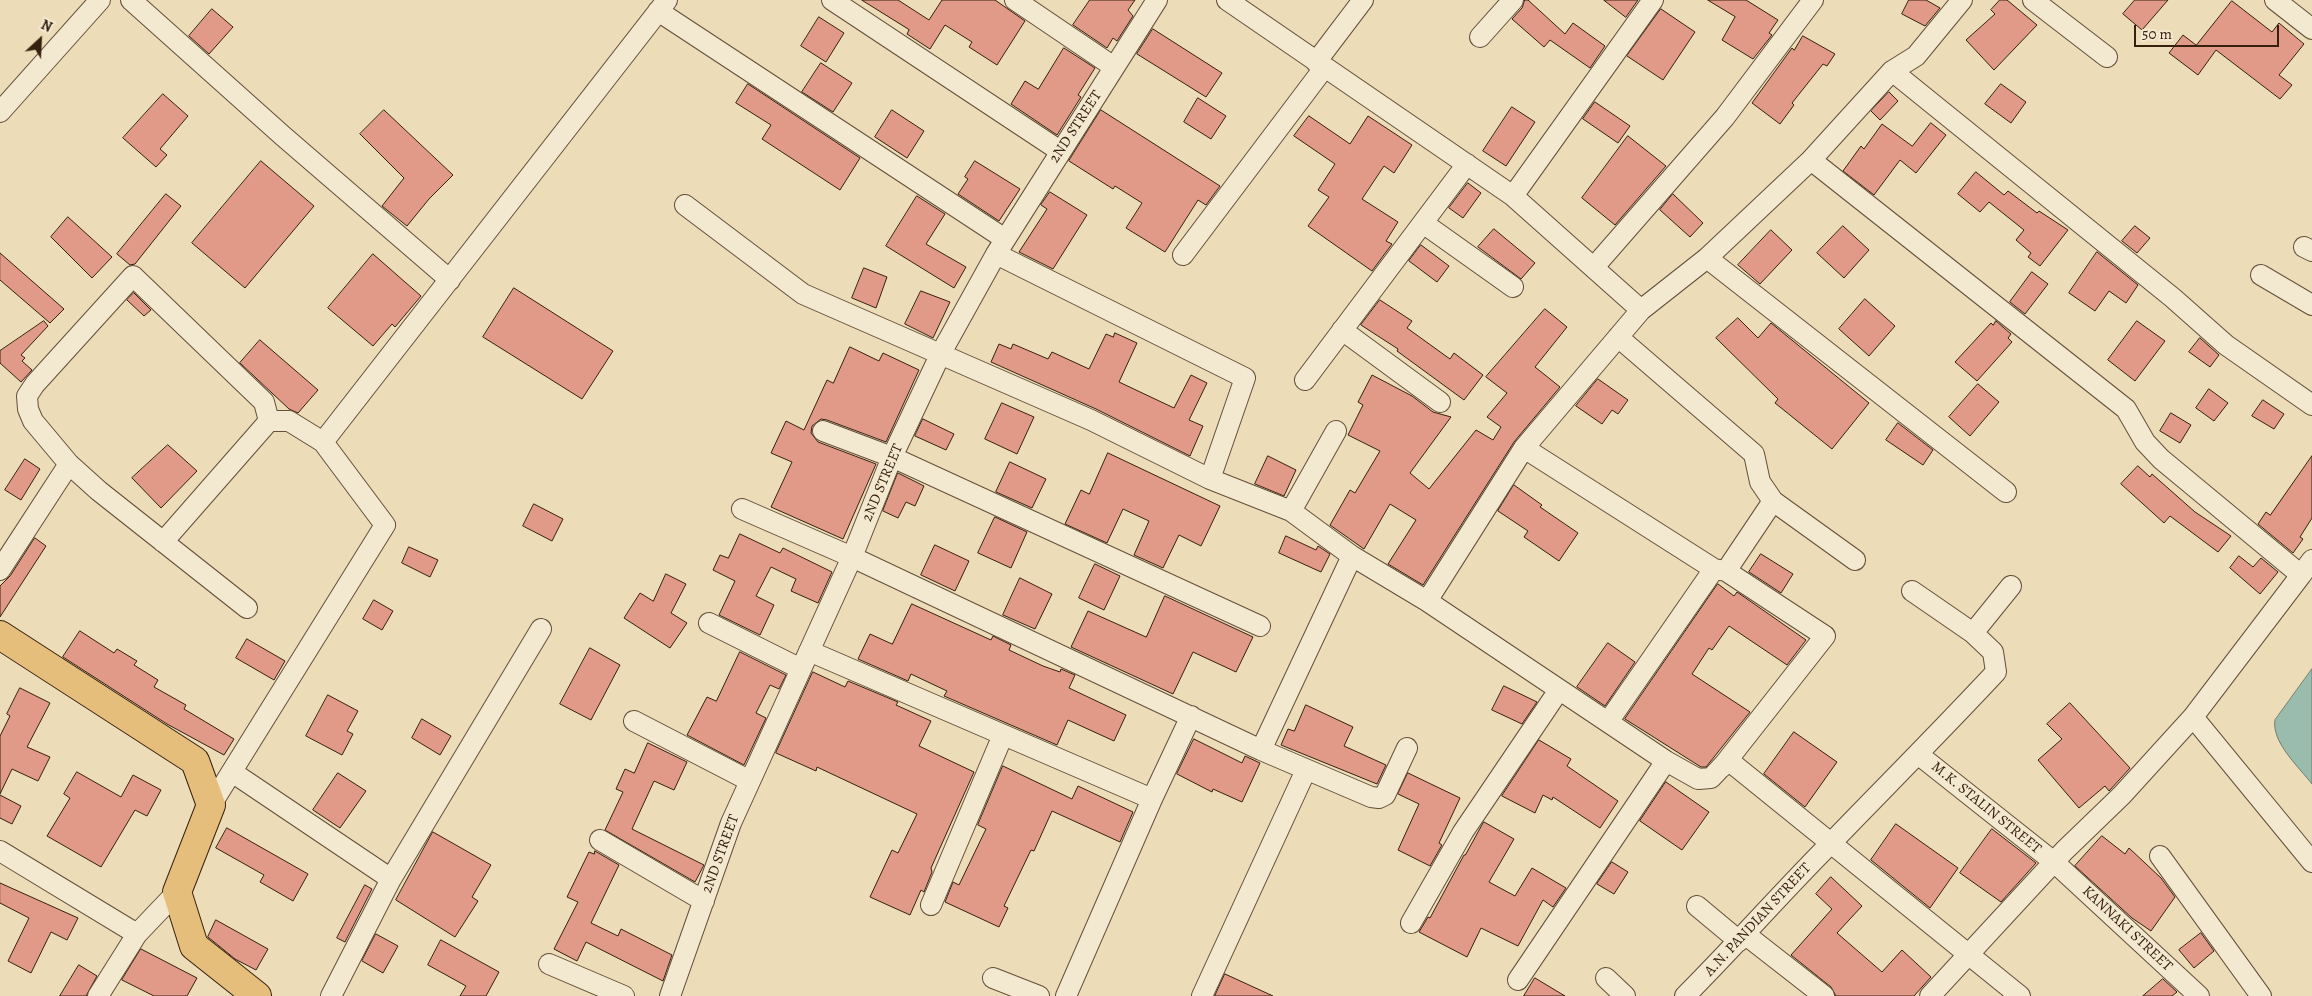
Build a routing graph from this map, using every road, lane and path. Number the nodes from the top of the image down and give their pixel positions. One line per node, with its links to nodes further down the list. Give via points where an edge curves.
1 (100, 0): 21 (street)
2 (130, 0): 33 (street)
3 (832, 0): 22 (street)
4 (1015, 0): 19 (street)
5 (1157, 0): 19 (street, 2ND STREET)
6 (1227, 0): 18 (street)
7 (1364, 0): 18 (street)
8 (1513, 0): 16 (street)
9 (1653, 0): 25 (street)
10 (1813, 0): 31 (street, via 1725,117)
11 (1962, 0): 20 (street, via 1916,56)
12 (2032, 0): 17 (street)
13 (2275, 0): 15 (street)
14 (663, 5): 28 (street); 33 (street)
15 (2312, 29)
16 (1480, 37)
17 (2107, 57)
18 (1320, 65): 24 (street); 29 (street)
19 (1114, 67): 22 (street, 2ND STREET)
20 (1892, 71): 23 (street); 42 (street, via 2173,298 2226,345)
21 (0, 112)
22 (1060, 150): 28 (street, 2ND STREET)
23 (1811, 160): 30 (street); 59 (street, via 2126,409 2145,442 2161,459)
24 (1467, 164): 25 (street); 27 (street)
25 (1513, 196): 31 (street)
26 (685, 205): 39 (street, via 803,294)
27 (1423, 224): 34 (street); 37 (street)
28 (1000, 247): 39 (street, 2ND STREET); 50 (street, via 1245,378)
29 (1183, 255)
30 (1707, 258): 36 (street); 51 (street)
31 (1594, 267): 36 (street)
32 (2261, 275): 35 (street)
33 (450, 280): 46 (street)
34 (1513, 287)
35 (2312, 306)
36 (1641, 310): 38 (street)
37 (1342, 330): 40 (street); 41 (street)
38 (1618, 336): 47 (street); 52 (street, via 1754,454 1760,482)
39 (941, 353): 48 (street, 2ND STREET); 50 (street, via 1091,420)
40 (1305, 380)
41 (1440, 402)
42 (2312, 405)
43 (269, 421): 46 (street, via 289,421); 49 (street, via 264,402 133,276 34,384 27,396 33,421); 55 (street)
44 (824, 431): 48 (street)
45 (1336, 431): 54 (street)
46 (323, 442): 84 (street, via 385,525)
47 (1524, 448): 61 (street); 64 (street)
48 (892, 457): 57 (street, 2ND STREET); 67 (street)
49 (69, 464): 55 (street); 60 (street)
50 (1210, 479): 54 (street)
51 (2006, 492)
52 (1773, 501): 58 (street); 61 (street)
53 (742, 509): 57 (street)
54 (1292, 511): 56 (street)
55 (163, 542): 65 (street)
56 (1352, 556): 64 (street); 79 (street)
57 (852, 557): 71 (street, 2ND STREET); 73 (street)
58 (1855, 560)
59 (2307, 568): 74 (street)
60 (0, 570)
61 (1720, 570): 76 (street); 82 (street, via 1825,636)
62 (2011, 586): 69 (street)
63 (1912, 590): 69 (street)
64 (1427, 601): 72 (street)
65 (247, 608)
66 (709, 623): 71 (street)
67 (1260, 626)
68 (541, 629): 94 (street)
69 (1973, 634): 80 (street, A.N. PANDIAN STREET, via 1993,652 1996,672)
70 (0, 635): 87 (main road, via 195,760)
71 (805, 660): 77 (street); 85 (street, 2ND STREET)
72 (1559, 690): 76 (street); 99 (street, via 1463,832)
73 (1192, 716): 79 (street); 86 (street)
74 (2193, 717): 92 (street, via 2122,795); 93 (street)
75 (634, 722): 85 (street)
76 (1608, 722): 81 (street)
77 (1003, 735): 86 (street); 97 (street)
78 (1407, 748): 83 (street, via 1385,795 1379,798)
79 (1260, 750): 83 (street)
80 (1919, 754): 89 (street, A.N. PANDIAN STREET); 92 (street, M.K. STALIN STREET)
81 (1666, 761): 82 (street, via 1698,779 1706,780); 106 (street)
82 (1722, 767): 89 (street, via 1728,760)
83 (1306, 770): 114 (street)
84 (232, 772): 87 (street); 94 (street)
85 (750, 781): 96 (street, 2ND STREET, via 731,823)
86 (1152, 799): 113 (street)
87 (211, 805): 95 (main road)
88 (600, 840): 96 (street)
89 (1831, 843): 101 (street, A.N. PANDIAN STREET); 102 (street)
90 (0, 852): 100 (street)
91 (2160, 856): 121 (street)
92 (2054, 862): 102 (street); 120 (street, KANNAKI STREET)
93 (2312, 862)
94 (391, 879): 110 (street)
95 (177, 892): 100 (street); 109 (main road, via 194,946)
96 (704, 901): 107 (street, 2ND STREET)
97 (931, 905)
98 (1697, 906): 101 (street)
99 (1411, 923)
100 (137, 934): 108 (street)
101 (1743, 938): 116 (street, A.N. PANDIAN STREET); 117 (street)
102 (1969, 955): 118 (street); 119 (street)
103 (548, 964): 111 (street)
104 (993, 978): 112 (street)
105 (1606, 978): 115 (street)
106 (1518, 980)
107 (677, 994)
108 (98, 996)
109 (257, 996)
110 (331, 996)
111 (624, 996)
112 (1039, 996)
113 (1066, 996)
114 (1202, 996)
115 (1625, 996)
116 (1685, 996)
117 (1824, 996)
118 (1930, 996)
119 (2020, 996)
120 (2199, 996)
121 (2261, 996)

